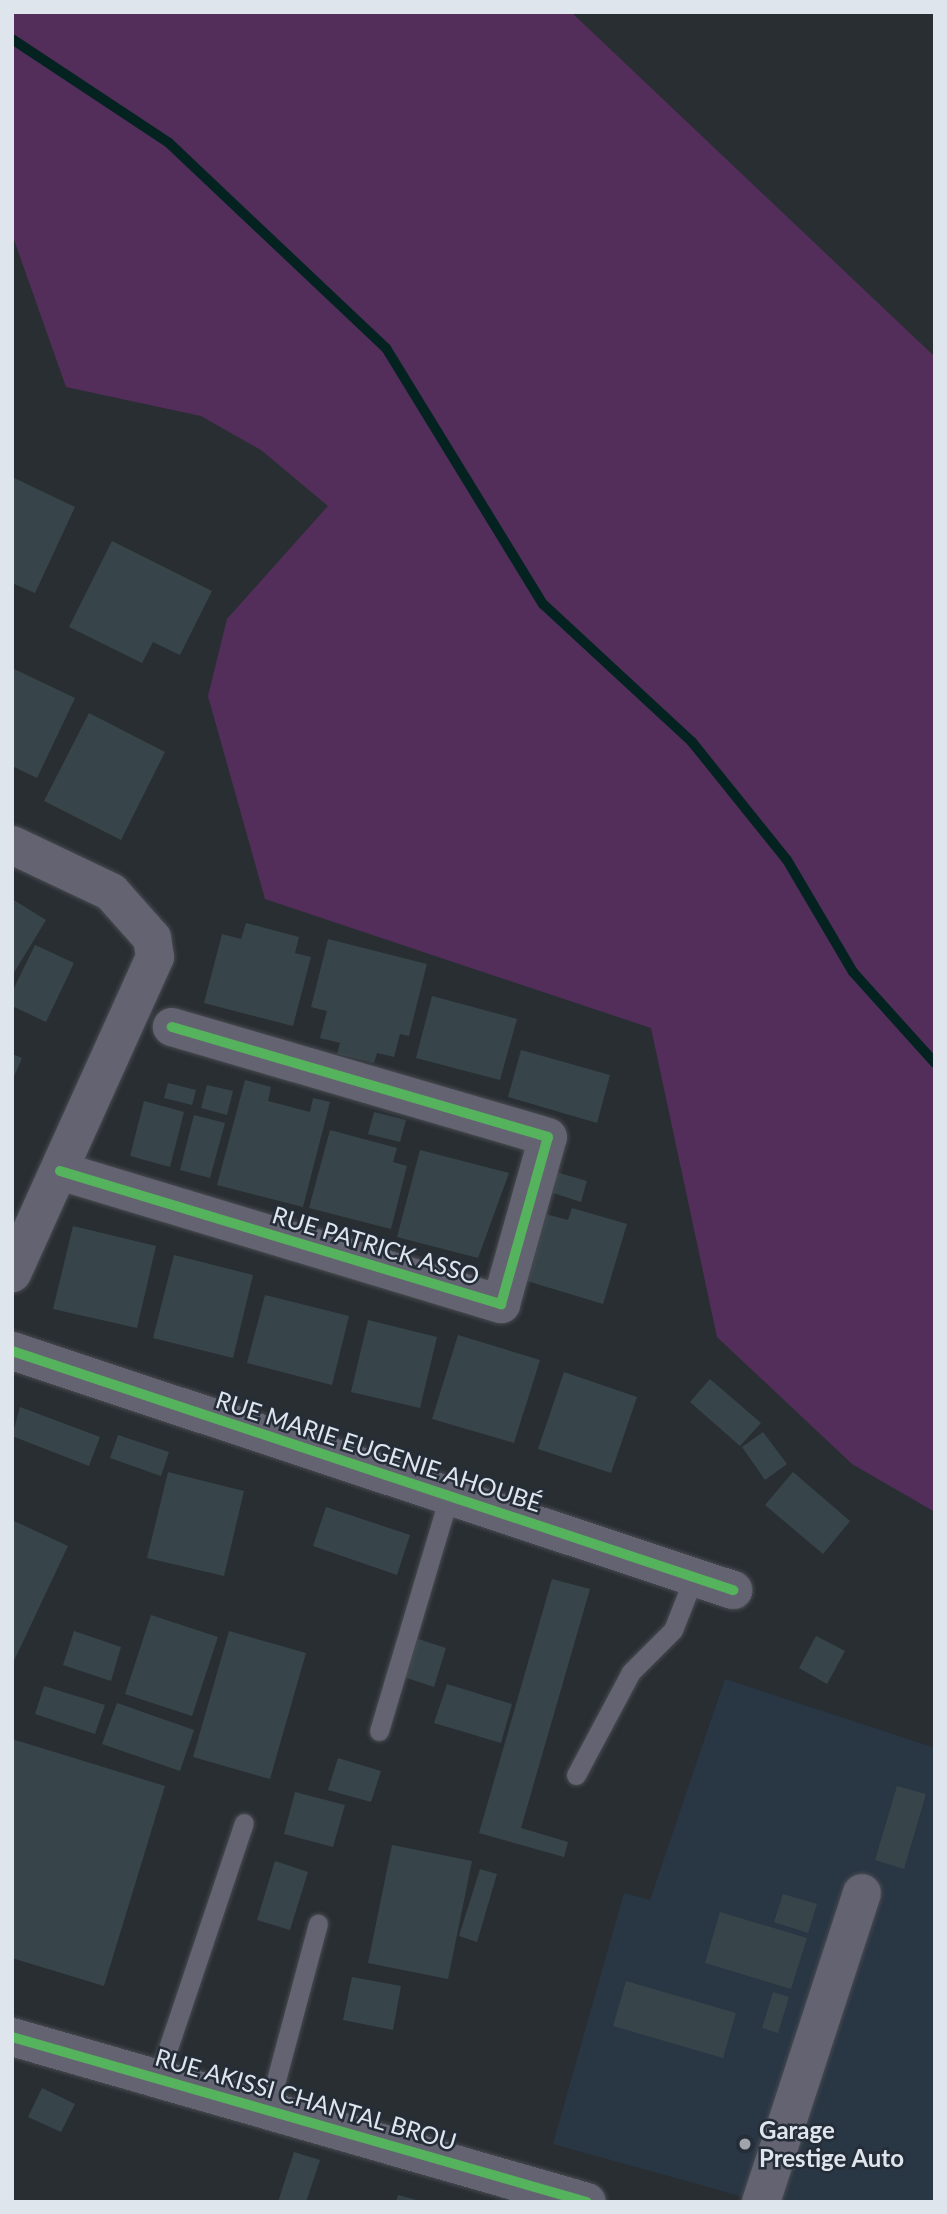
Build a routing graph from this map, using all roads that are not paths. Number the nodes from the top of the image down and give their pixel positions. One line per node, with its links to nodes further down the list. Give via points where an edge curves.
1 (12, 845): 3 (street, via 111,892 152,938 155,957)
2 (172, 1027): 3 (street, RUE PATRICK ASSO, via 548,1137 501,1304)
3 (60, 1171): 4 (street)
4 (12, 1273)
5 (12, 1351): 6 (street, RUE MARIE EUGENIE AHOUBÉ)
6 (449, 1496): 7 (street, RUE MARIE EUGENIE AHOUBÉ); 9 (lane)
7 (694, 1577): 8 (street, RUE MARIE EUGENIE AHOUBÉ); 10 (lane, via 673,1630 631,1672)
8 (733, 1590)
9 (379, 1731)
10 (576, 1776)
11 (244, 1823): 15 (lane)
12 (862, 1892): 18 (street)
13 (318, 1924): 16 (lane)
14 (12, 2037): 15 (street, RUE AKISSI CHANTAL BROU)
15 (158, 2078): 16 (street, RUE AKISSI CHANTAL BROU)
16 (268, 2110): 17 (street, RUE AKISSI CHANTAL BROU)
17 (587, 2202)
18 (761, 2202)

